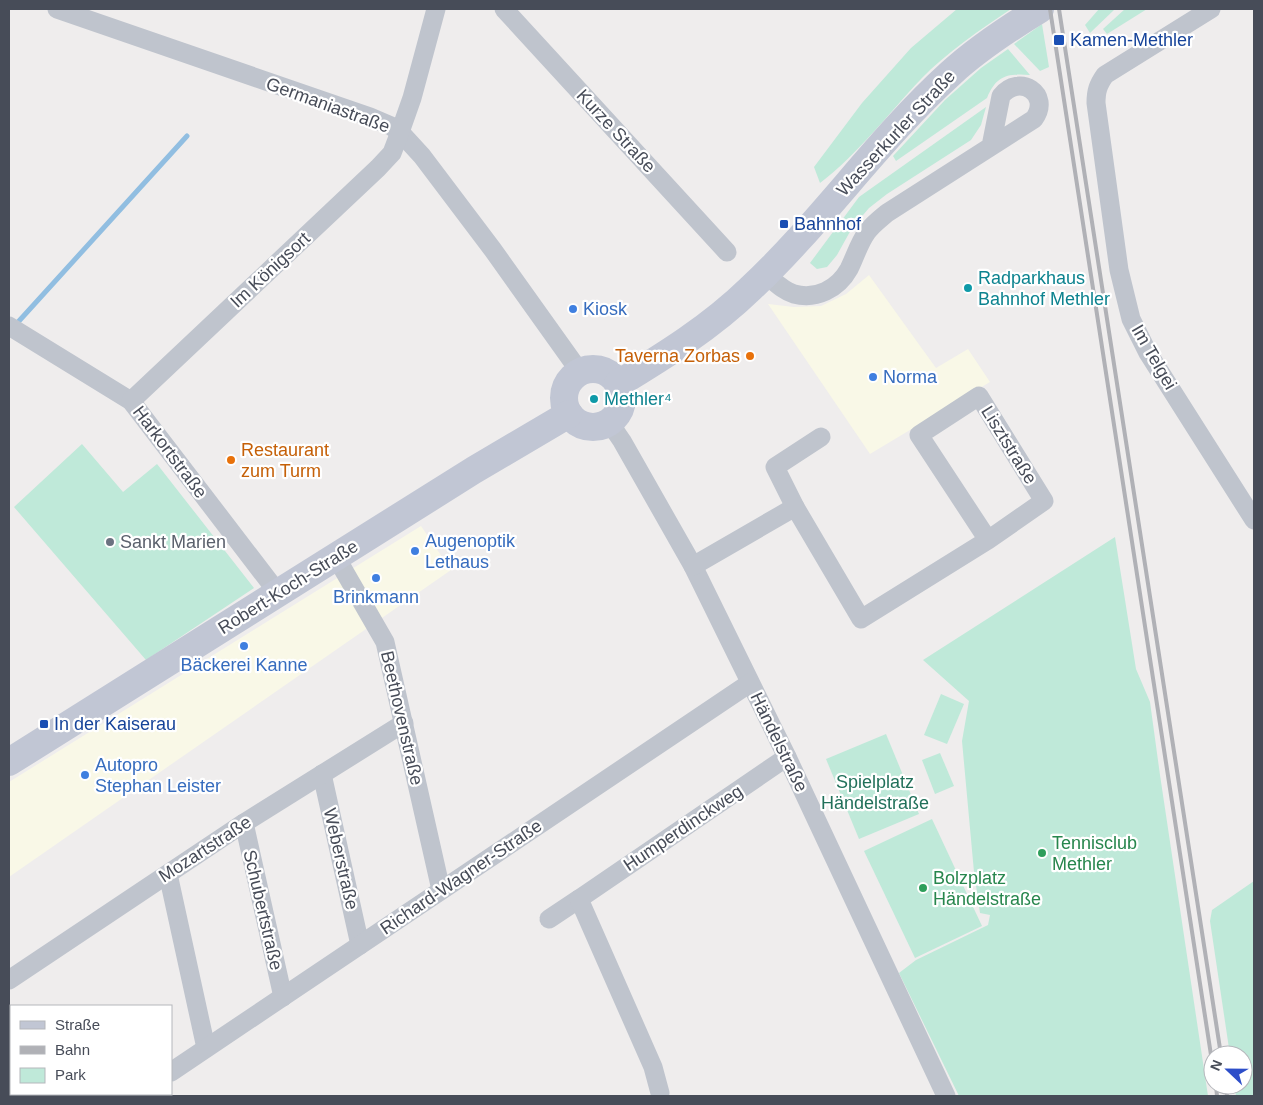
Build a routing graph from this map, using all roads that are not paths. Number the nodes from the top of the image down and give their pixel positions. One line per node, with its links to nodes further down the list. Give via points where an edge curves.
1 (57, 9): 6 (street, Germaniastraße, via 370,117)
2 (436, 9): 6 (street, Im Königsort)
3 (504, 9): 8 (street, Kurze Straße)
4 (1040, 9): 9 (main road, Wasserkurler Straße, via 951,73)
5 (1211, 9): 18 (street, Im Telgei, via 1105,75 1098,84 1096,103 1119,270 1132,318 1148,353)
6 (400, 132): 11 (street, Germaniastraße, via 493,250); 13 (street, Im Königsort, via 392,153 378,168)
7 (991, 146): 9 (street, via 886,213 861,243 849,269 831,289 807,296 793,294)
8 (728, 252)
9 (765, 274): 12 (main road, via 734,305 675,349)
10 (11, 330): 13 (street, Harkortstraße)
11 (580, 372): 12 (main road, via 597,369); 14 (main road, via 569,382 564,396)
12 (618, 384): 15 (main road, via 622,400 620,409)
13 (131, 401): 22 (street, Harkortstraße)
14 (569, 414): 15 (main road, via 575,421 592,427); 20 (main road, Robert-Koch-Straße)
15 (609, 422): 21 (street, Händelstraße)
16 (821, 437): 17 (street, Lisztstraße, via 775,467)
17 (795, 507): 19 (street, Lisztstraße, via 861,619); 21 (street)
18 (1254, 520)
19 (988, 540): 19 (street, Lisztstraße, via 1044,501 979,396 919,435)
20 (336, 557): 22 (main road, Robert-Koch-Straße); 24 (street, Beethovenstraße, via 385,642)
21 (693, 566): 23 (street, Händelstraße)
22 (278, 593): 26 (main road, Robert-Koch-Straße)
23 (750, 683): 25 (street, Händelstraße); 30 (street, Richard-Wagner-Straße)
24 (404, 723): 27 (street, Mozartstraße); 30 (street, Beethovenstraße)
25 (787, 758): 31 (street, Humperdinckweg); 39 (street, Händelstraße)
26 (9, 762)
27 (322, 774): 28 (street, Mozartstraße); 33 (street, Weberstraße)
28 (244, 823): 29 (street, Mozartstraße); 35 (street, Schubertstraße)
29 (168, 874): 34 (street, Mozartstraße); 36 (street)
30 (441, 890): 33 (street, Richard-Wagner-Straße)
31 (579, 899): 32 (street, Humperdinckweg); 38 (street, via 653,1068)
32 (549, 919)
33 (360, 945): 35 (street, Richard-Wagner-Straße)
34 (9, 980)
35 (283, 997): 36 (street, Richard-Wagner-Straße)
36 (206, 1048): 37 (street, Richard-Wagner-Straße)
37 (172, 1071)
38 (660, 1093)
39 (946, 1096)

